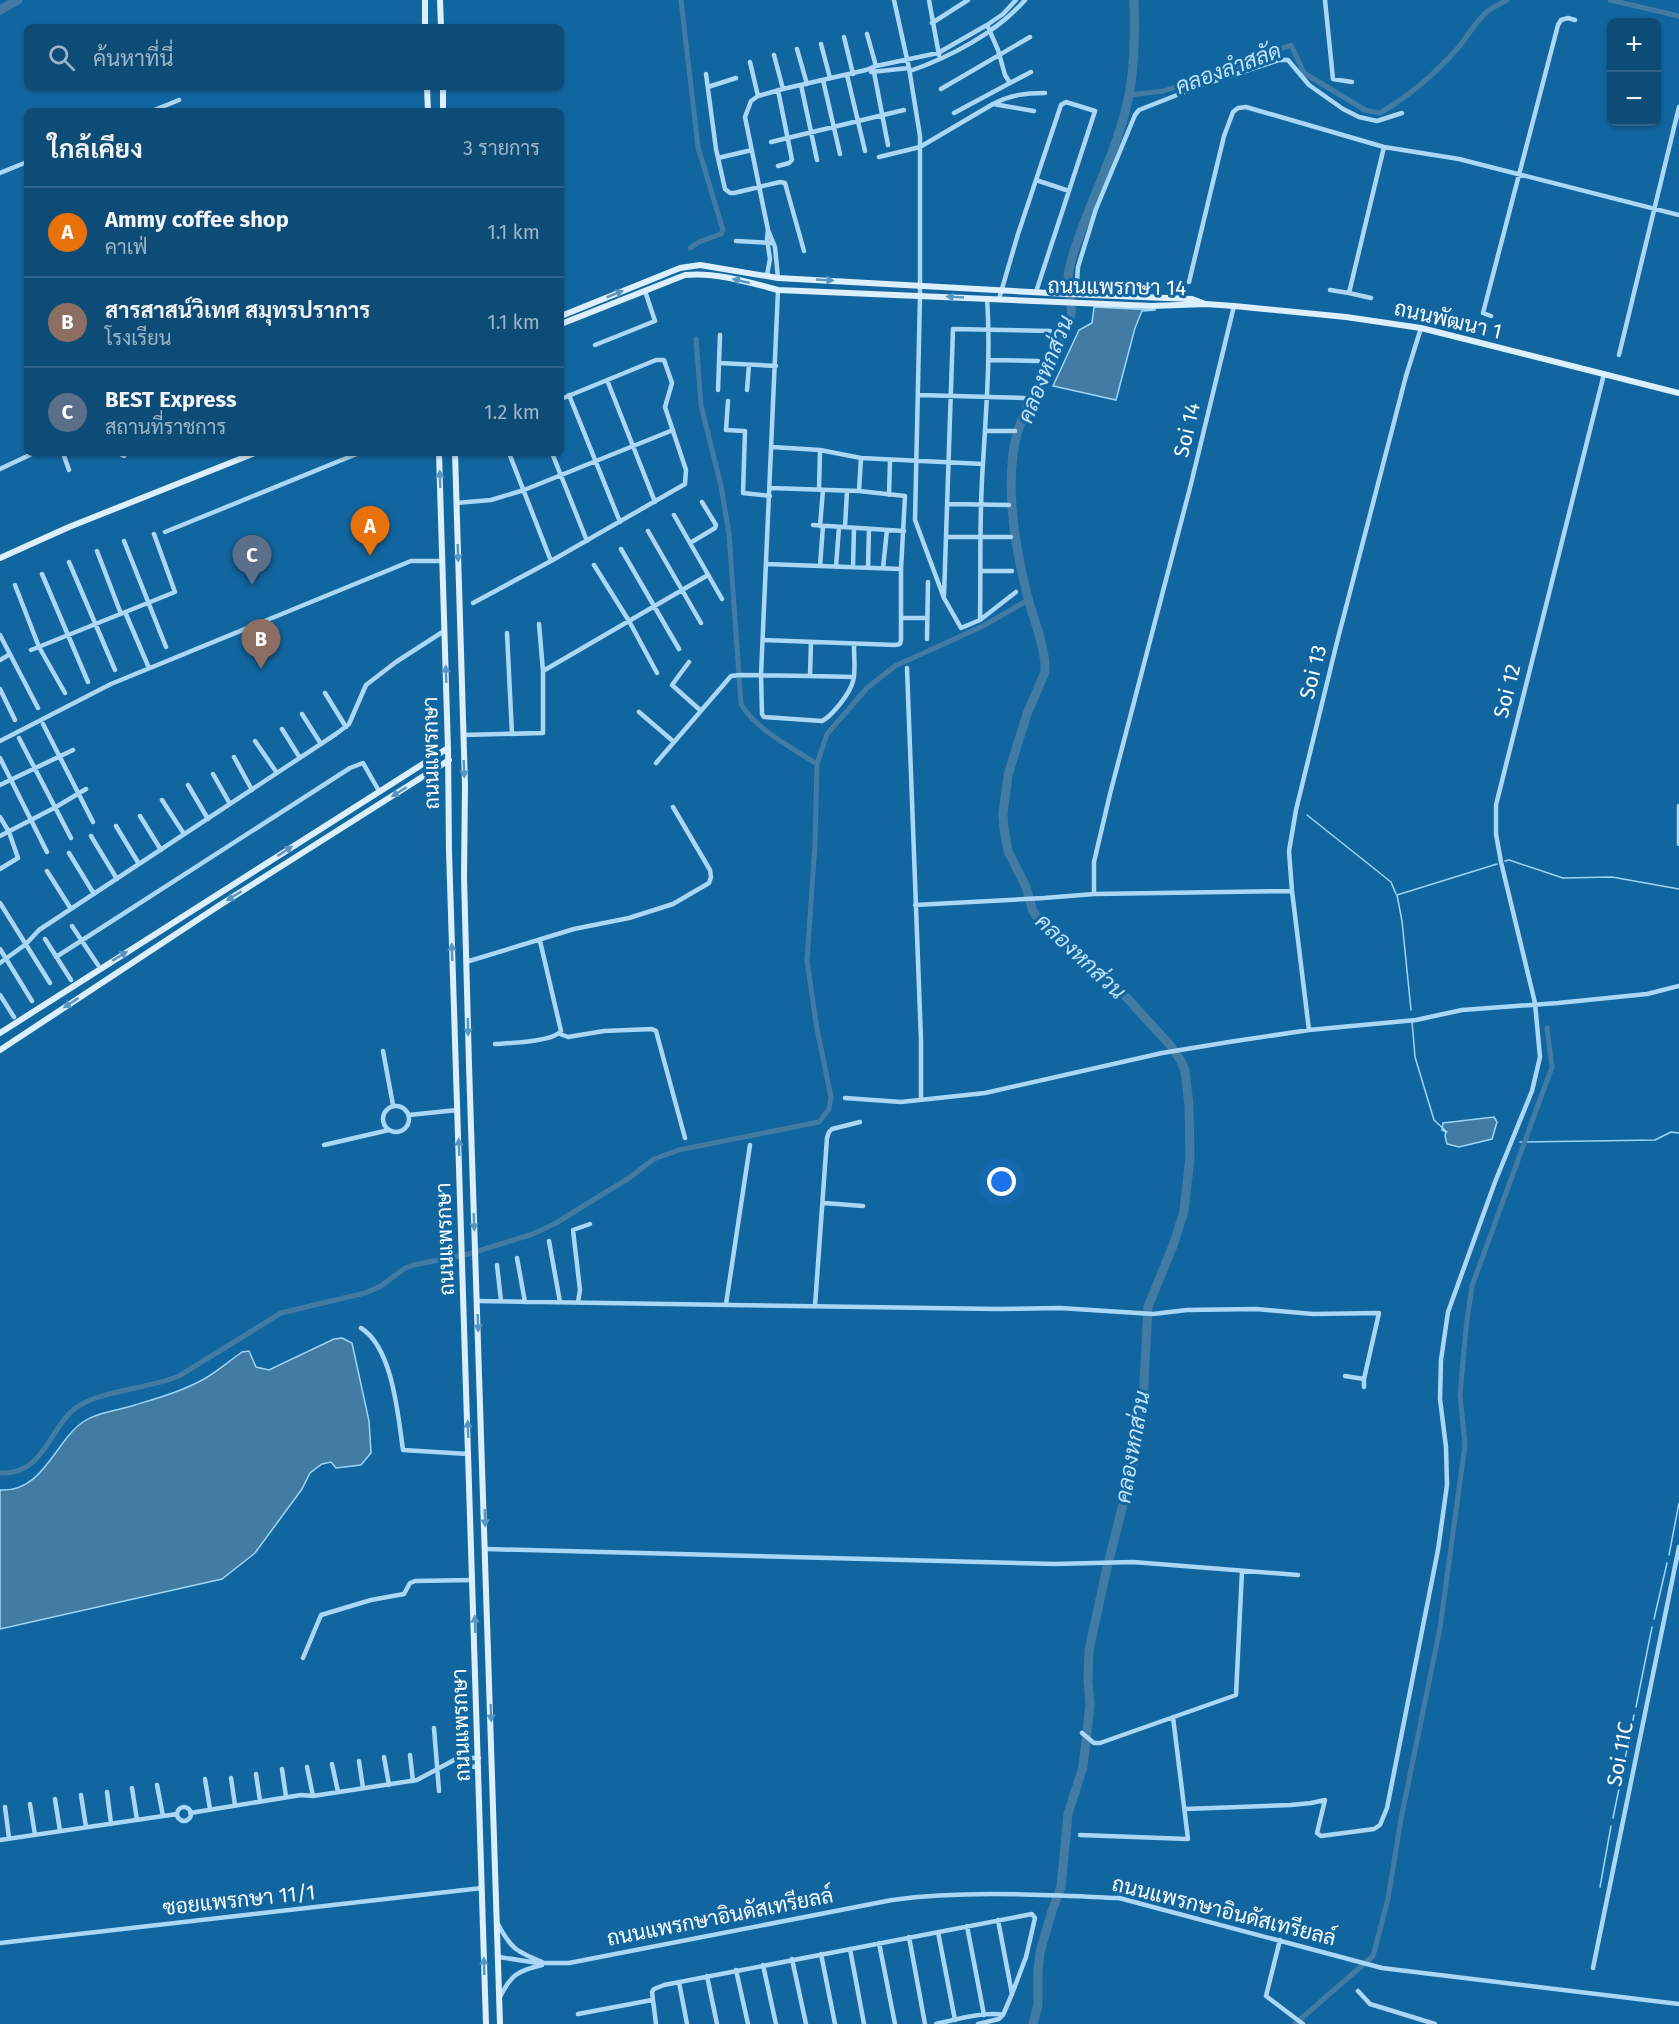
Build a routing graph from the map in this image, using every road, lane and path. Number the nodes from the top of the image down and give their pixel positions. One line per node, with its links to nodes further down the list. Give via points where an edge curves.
1 (424, 0): 11 (main road)
2 (440, 0): 12 (main road)
3 (894, 0): 22 (street)
4 (928, 0): 10 (street)
5 (968, 0): 10 (street)
6 (1025, 0): 13 (street, via 1012,15)
7 (1325, 0): 33 (street, via 1333,79)
8 (1013, 1): 13 (street)
9 (1575, 20): 73 (street, via 1564,18 1558,25)
10 (932, 23): 19 (street)
11 (425, 24)
12 (441, 24)
13 (988, 28): 19 (street); 21 (street); 23 (street)
14 (867, 34): 25 (street)
15 (844, 37): 29 (street)
16 (1030, 37): 21 (street)
17 (821, 44): 31 (street)
18 (797, 49): 35 (street)
19 (938, 53): 22 (street); 23 (street)
20 (774, 55): 37 (street)
21 (999, 55): 34 (street); 38 (street)
22 (907, 60): 25 (street); 26 (street)
23 (941, 60): 26 (street)
24 (750, 62): 42 (street)
25 (875, 69): 26 (street); 29 (street); 55 (street)
26 (909, 70): 62 (street)
27 (1031, 72): 34 (street)
28 (706, 74): 36 (street)
29 (850, 74): 31 (street); 56 (street)
30 (736, 78): 36 (street)
31 (830, 78): 32 (street)
32 (823, 80): 35 (street); 57 (street)
33 (1352, 82)
34 (1010, 83): 53 (street)
35 (804, 84): 37 (street); 58 (street)
36 (708, 87): 68 (street)
37 (780, 89): 42 (street); 59 (street)
38 (940, 89)
39 (427, 90): 44 (main road)
40 (443, 90): 45 (main road)
41 (1045, 93): 46 (street, via 1006,97)
42 (758, 96): 64 (street, via 751,101 745,117)
43 (178, 100): 48 (street)
44 (427, 101): 45 (main road); 49 (main road)
45 (443, 101): 50 (main road)
46 (993, 104): 52 (street); 62 (street)
47 (1679, 106): 77 (street)
48 (159, 108)
49 (428, 108)
50 (443, 108)
51 (904, 110): 55 (street)
52 (1034, 111)
53 (954, 113)
54 (1402, 113): 96 (street, via 1377,121 1359,117 1309,85 1288,60 1257,66 1139,110 1085,242 1077,281)
55 (882, 116): 56 (street); 61 (street)
56 (858, 122): 57 (street); 65 (street)
57 (834, 127): 58 (street); 66 (street)
58 (811, 132): 59 (street); 69 (street)
59 (788, 138): 60 (street); 71 (street, via 792,160)
60 (771, 142)
61 (888, 145)
62 (920, 147): 67 (street); 86 (street)
63 (1384, 147): 73 (street, via 1459,159); 85 (street, via 1246,107 1233,112); 94 (street)
64 (752, 150): 68 (street); 75 (street)
65 (865, 151)
66 (840, 154)
67 (879, 157)
68 (718, 158): 75 (street, via 727,192)
69 (817, 160)
70 (24, 163): 72 (street)
71 (778, 166)
72 (0, 173)
73 (1518, 174): 77 (street); 103 (street, via 1480,313)
74 (1036, 180): 76 (street); 76 (street, via 1063,103 1094,109); 90 (street)
75 (759, 187): 80 (street); 81 (street, via 785,183)
76 (1069, 190): 93 (street)
77 (1654, 208): 78 (street); 110 (street)
78 (1679, 215)
79 (736, 241): 80 (street)
80 (771, 243): 82 (street); 83 (street)
81 (804, 251)
82 (767, 275): 83 (main road, ถนนแพรกษา 14); 87 (main road); 102 (main road, ถนนแพรกษา 14, one-way to 82, via 680,268 714,266)
83 (778, 278): 84 (main road, ถนนแพรกษา 14)
84 (790, 278): 86 (main road, ถนนแพรกษา 14, one-way to 86); 89 (main road)
85 (1189, 282)
86 (920, 286): 90 (main road, ถนนแพรกษา 14); 95 (street)
87 (767, 287): 88 (main road, ถนนแพรกษา 14); 92 (main road, ถนนแพรกษา 14, one-way to 92, via 700,273)
88 (778, 290): 89 (main road, ถนนแพรกษา 14); 115 (street)
89 (790, 290): 95 (main road, ถนนแพรกษา 14)
90 (1000, 290): 93 (main road, ถนนแพรกษา 14); 99 (street)
91 (1330, 290): 94 (street)
92 (645, 291): 104 (main road, ถนนแพรกษา 14); 109 (street, via 655,321)
93 (1036, 292): 96 (main road, ถนนแพรกษา 14)
94 (1349, 293): 97 (street)
95 (920, 296): 98 (main road, ถนนแพรกษา 14, one-way to 95); 122 (street)
96 (1082, 297): 99 (main road, ถนนแพรกษา 14, via 1056,302); 100 (main road, ถนนแพรกษา 14, via 1152,306)
97 (1371, 298)
98 (987, 299): 99 (main road, ถนนแพรกษา 14); 106 (street)
99 (999, 299)
100 (1206, 304): 101 (main road, ถนนพัฒนา 1)
101 (1234, 306): 105 (main road, ถนนพัฒนา 1); 306 (street, Soi 14, via 1094,862)
102 (564, 315)
103 (1491, 316)
104 (564, 323)
105 (1421, 328): 116 (main road, ถนนพัฒนา 1); 304 (street, Soi 13, via 1297,807 1289,851)
106 (989, 329): 107 (street); 111 (street); 123 (street, via 953,328)
107 (1050, 331)
108 (720, 335): 113 (street)
109 (595, 345)
110 (1619, 355)
111 (988, 360): 112 (street); 124 (street)
112 (1038, 361)
113 (719, 363): 114 (street); 118 (street)
114 (748, 365): 115 (street); 119 (street)
115 (776, 366): 132 (street)
116 (1604, 374): 120 (main road, ถนนพัฒนา 1); 326 (street, Soi 12, via 1496,805 1501,862)
117 (607, 380): 121 (street); 128 (street, via 656,360 665,361 672,383 665,407); 131 (street)
118 (717, 390)
119 (747, 390)
120 (1679, 393)
121 (569, 395): 125 (street); 144 (street)
122 (919, 395): 123 (street); 145 (street)
123 (952, 396): 124 (street); 146 (street)
124 (987, 397): 126 (street); 129 (street)
125 (564, 398)
126 (1024, 398)
127 (728, 401): 157 (street, via 726,430 745,431 743,493)
128 (673, 430): 131 (street); 158 (street, via 686,470 685,484)
129 (986, 431): 130 (street); 147 (street)
130 (1015, 431)
131 (633, 446): 144 (street); 158 (street)
132 (772, 447): 133 (street); 151 (street)
133 (820, 450): 142 (street); 153 (street)
134 (28, 456): 148 (street)
135 (64, 456): 149 (street)
136 (247, 456): 185 (main road)
137 (352, 456): 175 (street)
138 (439, 456): 186 (main road, ถนนแพรกษา, one-way to 138)
139 (454, 456): 160 (main road, ถนนแพรกษา)
140 (509, 456): 152 (street)
141 (553, 456): 150 (street)
142 (861, 458): 143 (street); 155 (street)
143 (890, 460): 145 (street); 156 (street)
144 (596, 461): 150 (street); 165 (street)
145 (917, 461): 146 (street); 205 (street, via 915,520)
146 (949, 463): 147 (street); 161 (street)
147 (983, 464): 162 (street)
148 (0, 469)
149 (69, 470)
150 (561, 475): 152 (street); 181 (street)
151 (770, 488): 153 (street); 157 (street)
152 (524, 490): 160 (street, via 491,500); 187 (street)
153 (821, 490): 154 (street); 167 (street)
154 (847, 491): 155 (street); 169 (street)
155 (859, 491): 156 (street)
156 (889, 495): 174 (street, via 905,496)
157 (770, 496): 189 (street)
158 (655, 502): 165 (street)
159 (702, 502): 182 (street, via 716,525)
160 (456, 503): 253 (main road, ถนนแพรกษา, one-way to 253)
161 (948, 504): 162 (street); 177 (street)
162 (981, 505): 163 (street); 178 (street)
163 (1009, 505)
164 (674, 515): 182 (street)
165 (620, 522): 181 (street)
166 (813, 525): 167 (street)
167 (821, 526): 168 (street); 191 (street)
168 (838, 527): 169 (street); 192 (street)
169 (845, 527): 170 (street)
170 (854, 528): 171 (street); 193 (street)
171 (869, 529): 172 (street); 194 (street)
172 (887, 530): 174 (street); 195 (street)
173 (648, 531): 203 (street)
174 (904, 531): 196 (street)
175 (165, 532)
176 (154, 534): 207 (street, via 175,592)
177 (946, 537): 178 (street); 205 (street)
178 (981, 537): 179 (street); 197 (street)
179 (1011, 537)
180 (124, 541): 207 (street)
181 (587, 541): 187 (street)
182 (690, 543): 200 (street)
183 (621, 549): 209 (street)
184 (96, 551): 210 (street)
185 (0, 558)
186 (442, 561): 218 (main road, ถนนแพรกษา); 233 (street, via 411,561)
187 (551, 561): 208 (street)
188 (69, 562): 217 (street)
189 (766, 564): 191 (street); 223 (street)
190 (594, 565): 214 (street)
191 (820, 566): 192 (street)
192 (836, 567): 193 (street)
193 (854, 567): 194 (street)
194 (868, 568): 195 (street)
195 (884, 568): 196 (street)
196 (901, 569): 211 (street)
197 (981, 571): 198 (street); 213 (street)
198 (1012, 571)
199 (42, 574): 221 (street)
200 (708, 575): 203 (street); 206 (street)
201 (928, 582): 212 (street)
202 (15, 585): 226 (street)
203 (683, 590): 209 (street); 215 (street)
204 (1016, 592): 213 (street)
205 (944, 598): 213 (street, via 961,628)
206 (723, 599)
207 (148, 603): 210 (street); 227 (street)
208 (473, 603)
209 (654, 606): 214 (street); 228 (street)
210 (123, 613): 217 (street); 233 (street)
211 (901, 618): 212 (street); 225 (street, via 900,644)
212 (927, 618): 222 (street)
213 (980, 620)
214 (629, 621): 236 (street); 237 (street)
215 (701, 623)
216 (539, 624): 236 (street)
217 (94, 625): 221 (street); 235 (street)
218 (444, 631): 251 (street, via 366,685); 260 (main road, ถนนแพรกษา, one-way to 218)
219 (507, 633): 254 (street)
220 (0, 635): 230 (street)
221 (68, 635): 226 (street); 241 (street)
222 (927, 639)
223 (763, 640): 224 (street); 238 (street)
224 (811, 642): 225 (street); 239 (street)
225 (854, 644): 240 (street)
226 (39, 647): 229 (street); 243 (street)
227 (166, 647)
228 (679, 649)
229 (31, 650)
230 (10, 654): 231 (street); 245 (street)
231 (0, 660)
232 (689, 662): 246 (street, via 672,685)
233 (149, 668): 256 (street)
234 (907, 668): 308 (street)
235 (115, 670)
236 (543, 671): 254 (street, via 543,733)
237 (657, 673)
238 (761, 675): 239 (street); 240 (street, via 764,717 822,721 829,718 851,690); 246 (street, via 731,676)
239 (810, 676): 240 (street)
240 (854, 677)
241 (88, 682)
242 (0, 689): 249 (street)
243 (65, 693)
244 (325, 693): 251 (street)
245 (38, 708)
246 (700, 710): 258 (street)
247 (639, 712): 258 (street)
248 (302, 714): 259 (street)
249 (15, 720)
250 (43, 724): 262 (street)
251 (346, 727): 259 (street)
252 (282, 729): 265 (street)
253 (463, 735): 254 (street); 293 (main road, ถนนแพรกษา, one-way to 293)
254 (512, 735)
255 (19, 738): 268 (street)
256 (0, 741)
257 (255, 741): 269 (street)
258 (674, 741): 267 (street)
259 (321, 744): 265 (street)
260 (448, 748): 266 (main road, ถนนแพรกษา); 276 (main road)
261 (73, 750): 262 (street)
262 (60, 756): 268 (street); 277 (street)
263 (234, 757): 275 (street)
264 (0, 758): 271 (street)
265 (300, 758): 269 (street)
266 (449, 760): 294 (main road, ถนนแพรกษา); 332 (main road, one-way to 332)
267 (656, 763)
268 (35, 768): 271 (street); 281 (street)
269 (277, 773): 275 (street)
270 (213, 774): 279 (street)
271 (11, 780): 273 (street); 286 (street)
272 (188, 785): 285 (street)
273 (0, 786)
274 (86, 789): 277 (street)
275 (252, 790): 279 (street)
276 (379, 791): 312 (street, via 363,763 350,768); 329 (main road, one-way to 276)
277 (78, 792): 281 (street); 287 (street)
278 (162, 800): 290 (street)
279 (230, 804): 285 (street)
280 (1679, 806): 296 (street)
281 (56, 807): 286 (street); 295 (street)
282 (673, 807): 313 (street, via 710,870 709,883 674,904)
283 (140, 816): 297 (street)
284 (0, 817): 289 (street)
285 (208, 819): 290 (street)
286 (32, 820): 289 (street); 298 (street)
287 (93, 822)
288 (116, 826): 300 (street)
289 (9, 832): 291 (street); 301 (street, via 18,858)
290 (184, 834): 297 (street)
291 (0, 836)
292 (91, 836): 303 (street)
293 (465, 836): 294 (main road); 318 (main road, ถนนแพรกษา)
294 (449, 837): 337 (main road, ถนนแพรกษา, one-way to 294)
295 (71, 838)
296 (1679, 844)
297 (161, 849): 300 (street)
298 (47, 852)
299 (69, 853): 305 (street)
300 (139, 864): 303 (street)
301 (0, 869)
302 (47, 871): 309 (street)
303 (117, 879): 305 (street)
304 (1292, 891): 306 (street); 328 (street, Soi 13)
305 (94, 894): 309 (street)
306 (1094, 894): 308 (street)
307 (0, 903): 314 (street)
308 (915, 905): 335 (street)
309 (71, 909): 314 (street, via 33,934)
310 (72, 926): 312 (street)
311 (45, 939): 316 (street)
312 (82, 941): 316 (street); 320 (street)
313 (540, 941): 318 (street); 330 (street, via 562,1029)
314 (26, 944): 317 (street); 322 (street)
315 (0, 949): 317 (street)
316 (56, 957): 321 (street)
317 (6, 959): 319 (street); 325 (street)
318 (466, 962): 350 (main road, ถนนแพรกษา, one-way to 350)
319 (0, 963)
320 (98, 965)
321 (70, 980)
322 (50, 983)
323 (1679, 986): 326 (street, via 1647,994)
324 (0, 994): 327 (street)
325 (32, 1001)
326 (1535, 1003): 328 (street); 403 (street, Soi 12, via 1540,1057 1537,1076 1448,1312 1440,1399 1447,1485 1438,1550 1387,1808 1380,1825 1366,1832 1321,1836 1317,1833 1325,1800)
327 (14, 1017)
328 (1309, 1030): 335 (street, via 1162,1053 985,1093)
329 (0, 1033)
330 (560, 1034): 331 (street); 341 (street, via 568,1037 604,1031 656,1031)
331 (495, 1044)
332 (0, 1050)
333 (383, 1051): 336 (street)
334 (845, 1098): 335 (street)
335 (921, 1100)
336 (393, 1106): 338 (street, via 403,1107); 340 (street, via 383,1116)
337 (457, 1110): 338 (street); 361 (main road, ถนนแพรกษา, one-way to 337)
338 (409, 1115): 340 (street, via 403,1130)
339 (860, 1122): 344 (street, via 829,1132)
340 (389, 1130): 342 (street)
341 (685, 1138)
342 (324, 1145)
343 (750, 1145): 355 (street)
344 (824, 1203): 345 (street); 356 (street)
345 (863, 1206)
346 (590, 1224): 354 (street, via 573,1230)
347 (549, 1241): 353 (street)
348 (517, 1258): 352 (street)
349 (497, 1265): 351 (street)
350 (477, 1300): 351 (street); 363 (main road, ถนนแพรกษา, one-way to 363)
351 (501, 1301): 352 (street)
352 (525, 1302): 353 (street)
353 (560, 1302): 354 (street)
354 (578, 1302): 355 (street)
355 (726, 1304): 356 (street)
356 (815, 1306): 359 (street, via 1049,1307 1153,1314 1256,1309 1313,1314 1379,1313)
357 (362, 1328): 361 (street, via 374,1340 387,1367 403,1450)
358 (1345, 1376): 359 (street)
359 (1364, 1379): 360 (street)
360 (1364, 1388)
361 (468, 1454): 366 (main road, ถนนแพรกษา)
362 (1679, 1547): 430 (street, Soi 11C)
363 (486, 1550): 364 (street, via 1055,1564 1132,1562); 367 (main road, ถนนแพรกษา)
364 (1242, 1571): 365 (street); 370 (street, via 1236,1695)
365 (1298, 1575)
366 (473, 1580): 368 (main road, ถนนแพรกษา, one-way to 366); 369 (street, via 415,1581 404,1594 327,1613 319,1618)
367 (489, 1645): 368 (main road); 417 (main road, ถนนแพรกษา, one-way to 417)
368 (475, 1646): 375 (main road, ถนนแพรกษา)
369 (303, 1658)
370 (1173, 1717): 372 (street, via 1094,1743); 403 (street)
371 (434, 1728): 381 (street)
372 (1082, 1733)
373 (410, 1755): 386 (street)
374 (384, 1757): 388 (street)
375 (479, 1758): 377 (street); 380 (main road, ถนนแพรกษา)
376 (359, 1761): 390 (street)
377 (450, 1762): 380 (street, via 458,1767); 381 (street)
378 (332, 1764): 393 (street)
379 (307, 1767): 395 (street)
380 (479, 1767): 415 (main road, ถนนแพรกษา)
381 (438, 1768): 386 (street); 391 (street)
382 (282, 1769): 396 (street)
383 (256, 1774): 398 (street)
384 (231, 1778): 400 (street)
385 (205, 1779): 402 (street)
386 (413, 1781): 388 (street)
387 (158, 1785): 406 (street)
388 (389, 1785): 390 (street)
389 (132, 1788): 407 (street)
390 (363, 1788): 393 (street)
391 (439, 1791)
392 (107, 1792): 408 (street)
393 (338, 1792): 395 (street)
394 (81, 1795): 409 (street)
395 (313, 1796): 396 (street)
396 (286, 1797): 398 (street)
397 (55, 1799): 410 (street)
398 (260, 1801): 400 (street)
399 (30, 1804): 411 (street)
400 (235, 1805): 402 (street)
401 (5, 1807): 413 (street)
402 (210, 1809): 404 (street)
403 (1185, 1809): 412 (street, via 1188,1839)
404 (190, 1813): 405 (street, via 182,1808); 405 (street, via 185,1821 178,1819)
405 (177, 1814): 406 (street)
406 (163, 1816): 407 (street)
407 (137, 1820): 408 (street)
408 (111, 1824): 409 (street)
409 (86, 1827): 410 (street)
410 (60, 1831): 411 (street)
411 (35, 1834): 413 (street)
412 (1080, 1835)
413 (9, 1838): 414 (street)
414 (0, 1840)
415 (482, 1888): 422 (street, ซอยแพรกษา 11/1); 443 (main road, ถนนแพรกษา, one-way to 415)
416 (998, 1920): 418 (street); 435 (street); 435 (street, via 1028,1914 1035,1918)
417 (498, 1924): 426 (main road, ถนนแพรกษา); 428 (street, ถนนแพรกษาอินดัสเทรียลล์, via 518,1952)
418 (967, 1926): 419 (street); 440 (street)
419 (938, 1932): 420 (street); 442 (street)
420 (909, 1938): 423 (street); 454 (street)
421 (1280, 1940): 428 (street, ถนนแพรกษาอินดัสเทรียลล์, via 1119,1898 982,1894 914,1897); 438 (street, ถนนแพรกษาอินดัสเทรียลล์, via 1378,1966); 457 (street, via 1266,1996)
422 (0, 1943)
423 (879, 1943): 424 (street); 453 (street)
424 (850, 1949): 425 (street); 452 (street)
425 (821, 1954): 427 (street); 451 (street)
426 (499, 1958): 428 (street, ถนนแพรกษาอินดัสเทรียลล์); 436 (main road, ถนนแพรกษา)
427 (792, 1959): 429 (street); 450 (street)
428 (547, 1964): 436 (street, ถนนแพรกษาอินดัสเทรียลล์, via 517,1972)
429 (764, 1965): 431 (street); 449 (street)
430 (1593, 1968)
431 (736, 1970): 432 (street); 448 (street)
432 (707, 1976): 433 (street); 447 (street)
433 (680, 1982): 437 (street, via 654,1989); 446 (street)
434 (1358, 1991): 458 (street, via 1370,2004)
435 (1012, 1994): 441 (street)
436 (500, 1997): 444 (main road, ถนนแพรกษา)
437 (652, 2000): 439 (street); 445 (street)
438 (1679, 2004)
439 (578, 2014)
440 (984, 2015): 441 (street); 442 (street)
441 (1003, 2015): 456 (street, via 996,2021)
442 (955, 2020): 455 (street)
443 (486, 2024)
444 (500, 2024)
445 (656, 2024)
446 (687, 2024)
447 (717, 2024)
448 (748, 2024)
449 (776, 2024)
450 (806, 2024)
451 (836, 2024)
452 (864, 2024)
453 (895, 2024)
454 (925, 2024)
455 (936, 2024)
456 (978, 2024)
457 (1303, 2024)
458 (1435, 2024)

